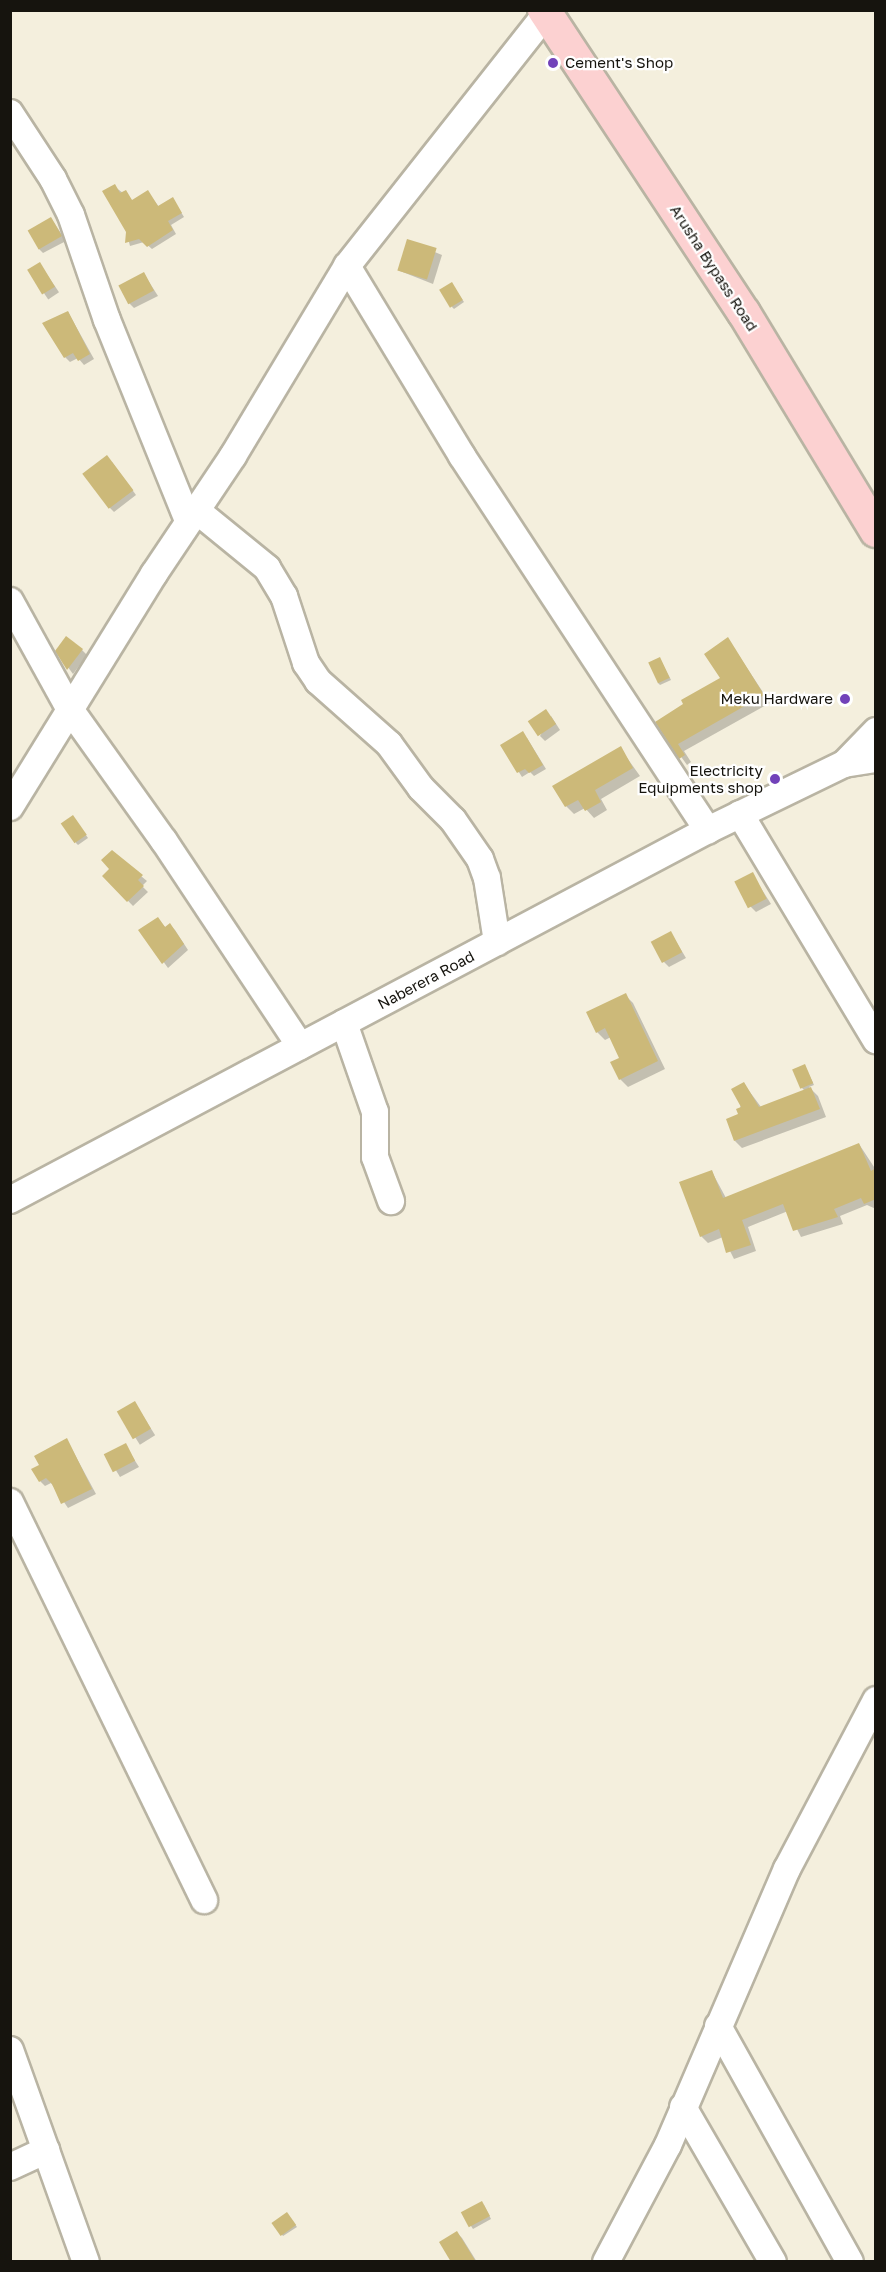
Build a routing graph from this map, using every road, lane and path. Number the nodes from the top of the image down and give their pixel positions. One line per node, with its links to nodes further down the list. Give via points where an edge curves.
1 (546, 12): 3 (street); 5 (main road, Arusha Bypass Road, via 744,313)
2 (10, 113): 4 (street, via 53,178 71,215 107,320)
3 (347, 266): 4 (street, via 264,407); 13 (street, via 462,456)
4 (192, 515): 7 (street); 14 (street, via 267,568 284,596 306,663 318,681 389,744 421,788 453,820 480,859 487,878)
5 (876, 531)
6 (10, 601): 7 (street)
7 (69, 708): 11 (street); 17 (street, via 164,841)
8 (876, 730): 10 (street, Naberera Road)
9 (876, 759): 10 (street, Naberera Road)
10 (844, 764): 12 (street, Naberera Road)
11 (13, 796)
12 (740, 814): 13 (street, Naberera Road); 16 (street)
13 (708, 830): 14 (street, Naberera Road)
14 (497, 942): 15 (street, Naberera Road)
15 (344, 1023): 17 (street, Naberera Road); 19 (street, via 375,1112 375,1157)
16 (876, 1040)
17 (300, 1046): 18 (street, Naberera Road)
18 (10, 1200)
19 (390, 1201)
20 (10, 1502): 22 (street)
21 (876, 1700): 23 (street, via 787,1869)
22 (204, 1900)
23 (718, 2026): 25 (street); 31 (street)
24 (10, 2050): 26 (street)
25 (682, 2107): 29 (street, via 668,2145); 30 (street)
26 (46, 2150): 27 (street); 28 (street)
27 (10, 2168)
28 (86, 2262)
29 (606, 2262)
30 (773, 2262)
31 (850, 2262)

